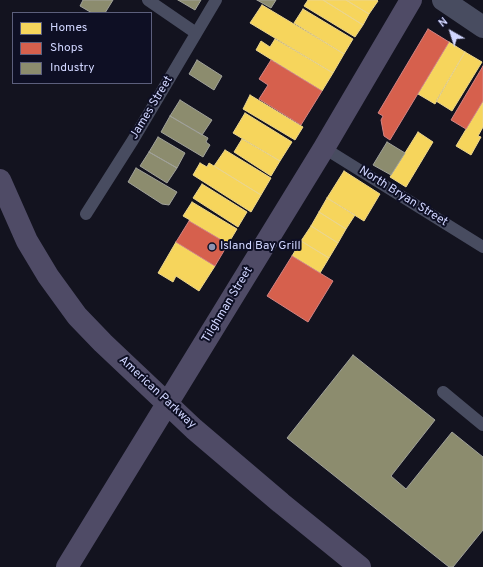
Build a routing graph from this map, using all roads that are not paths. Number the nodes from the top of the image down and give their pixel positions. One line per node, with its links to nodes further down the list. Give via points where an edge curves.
1 (148, 0): 6 (lane)
2 (216, 0): 6 (lane, James Street)
3 (411, 0): 7 (main road, Tilghman Street)
4 (443, 0): 5 (street)
5 (483, 27)
6 (196, 33): 9 (lane, James Street)
7 (324, 148): 10 (lane, North Bryan Street); 13 (main road, Tilghman Street)
8 (0, 180): 14 (main road, American Parkway, via 27,242 76,316 194,429)
9 (86, 214)
10 (483, 247)
11 (443, 392): 12 (lane)
12 (483, 425)
13 (67, 567)
14 (360, 567)

